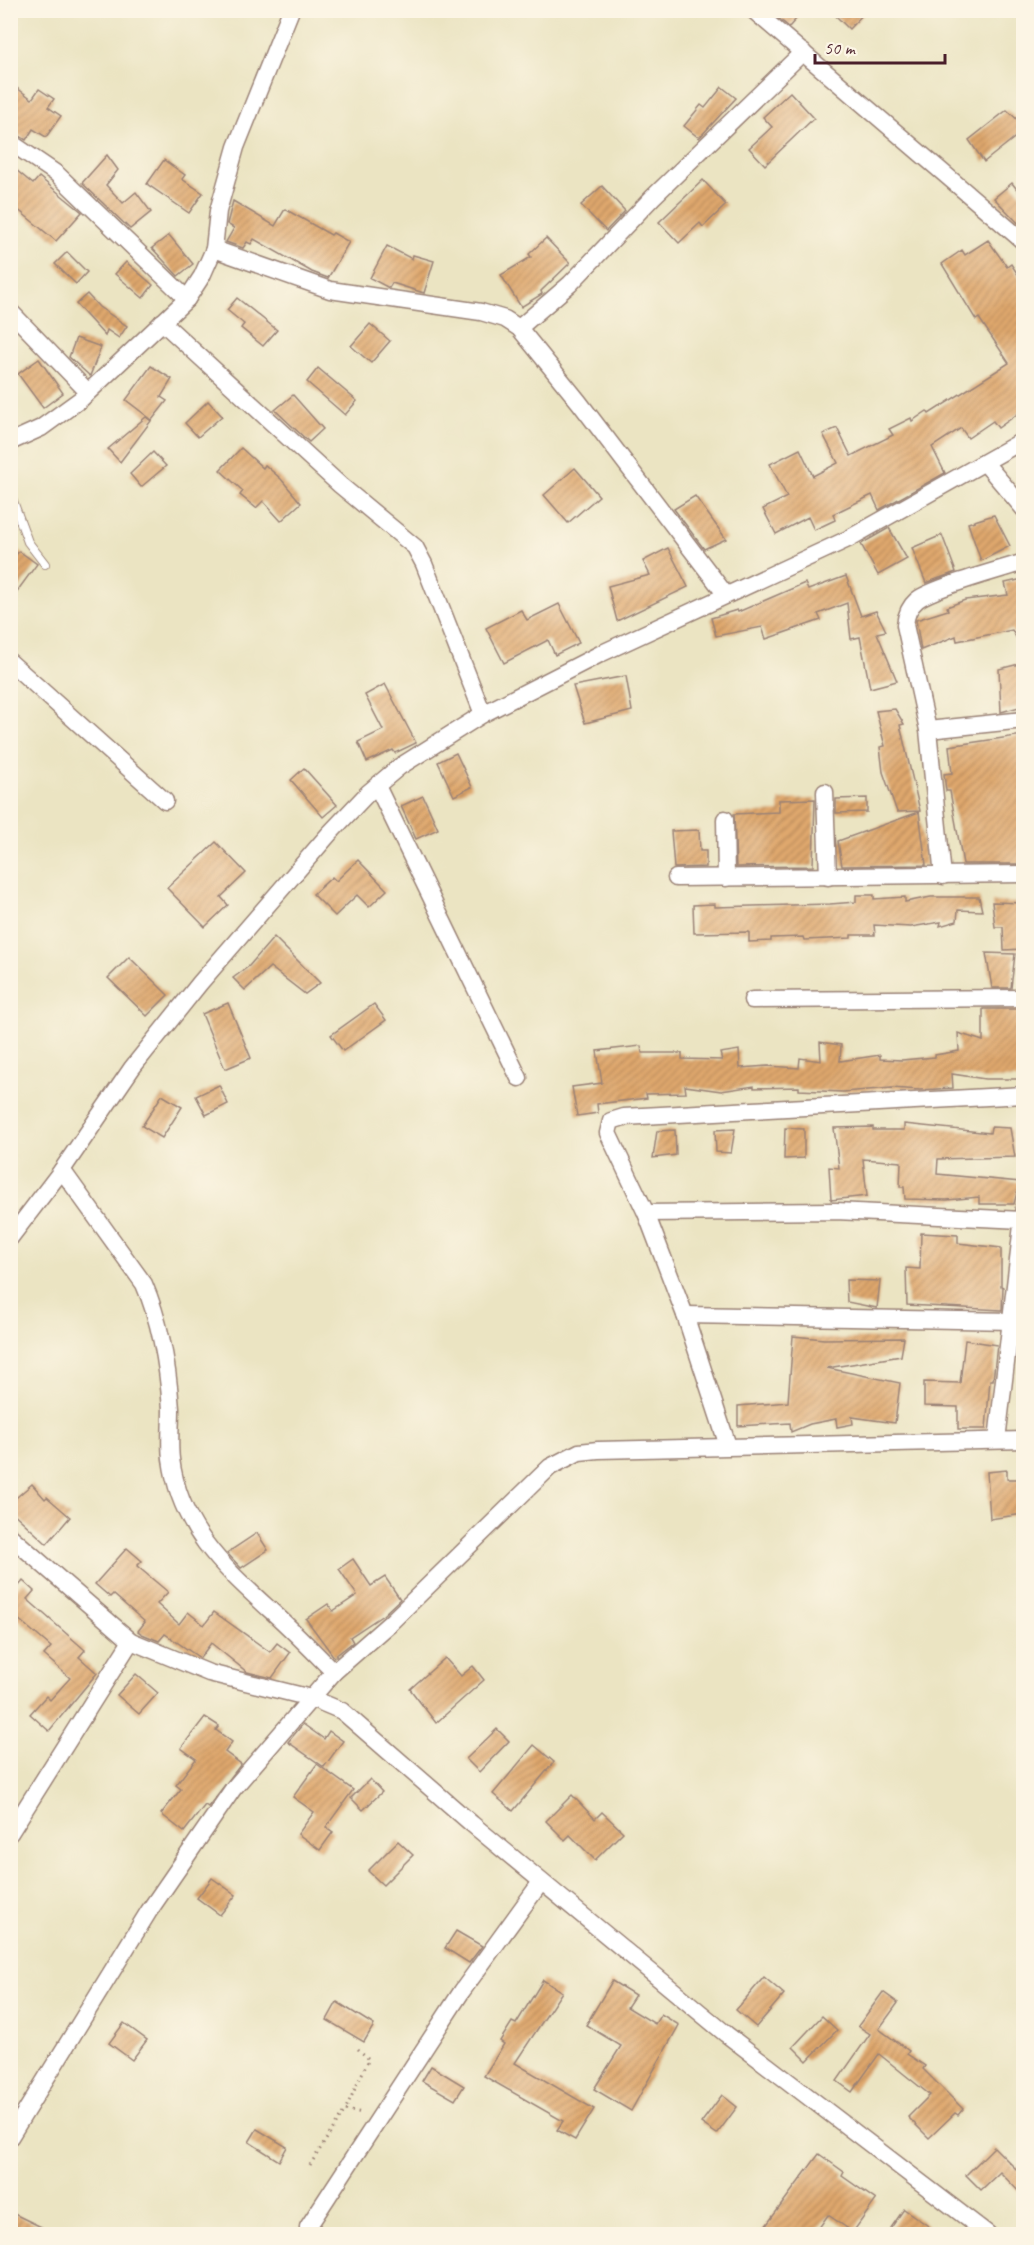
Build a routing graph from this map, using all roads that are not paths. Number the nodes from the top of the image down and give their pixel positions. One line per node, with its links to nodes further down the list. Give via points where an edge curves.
1 (291, 10): 6 (street, via 236,147 218,211)
2 (753, 10): 3 (street)
3 (803, 52): 5 (street); 10 (street, via 653,197 570,284)
4 (10, 142): 7 (street, via 57,174)
5 (1021, 236)
6 (214, 249): 7 (street); 10 (street, via 330,290 481,312)
7 (187, 299): 9 (street)
8 (10, 311): 11 (street)
9 (162, 322): 11 (street); 21 (street, via 340,485 415,547)
10 (519, 328): 19 (street)
11 (88, 392): 13 (street, via 41,428)
12 (1023, 440): 14 (street)
13 (10, 442)
14 (985, 463): 16 (street); 19 (street, via 848,539)
15 (10, 493): 18 (lane, via 28,542)
16 (1023, 509)
17 (1023, 562): 23 (street, via 925,595 910,607 905,625)
18 (45, 564)
19 (726, 595): 21 (street)
20 (10, 662): 26 (street)
21 (483, 714): 24 (street, via 399,767)
22 (1023, 720): 23 (street)
23 (928, 730): 29 (street)
24 (377, 786): 35 (street); 37 (street, via 329,834 200,983 132,1068)
25 (825, 792): 30 (street)
26 (165, 801)
27 (725, 819): 32 (street)
28 (1023, 874): 29 (street)
29 (943, 876): 30 (street)
30 (828, 877): 32 (street)
31 (676, 878): 32 (street)
32 (726, 878)
33 (1023, 998): 34 (street)
34 (752, 1000)
35 (519, 1078)
36 (1023, 1095): 38 (street, via 611,1121 608,1133)
37 (62, 1170): 40 (street); 48 (street, via 144,1284 152,1301 169,1386 174,1478 193,1526 233,1577)
38 (646, 1214): 39 (street); 41 (street)
39 (1023, 1214): 42 (street)
40 (10, 1238)
41 (685, 1315): 42 (street); 45 (street)
42 (1013, 1321): 43 (street)
43 (997, 1440): 44 (street); 45 (street)
44 (1023, 1440)
45 (728, 1446): 48 (street, via 598,1450 562,1459)
46 (10, 1536): 47 (street)
47 (131, 1641): 49 (street, via 209,1673); 50 (street)
48 (334, 1672): 49 (street)
49 (311, 1698): 51 (street, via 342,1711 360,1724); 52 (street, via 233,1789 204,1831 98,1992)
50 (10, 1833)
51 (541, 1882): 53 (street, via 462,1991); 54 (street, via 726,2034)
52 (10, 2137)
53 (308, 2228)
54 (988, 2235)

